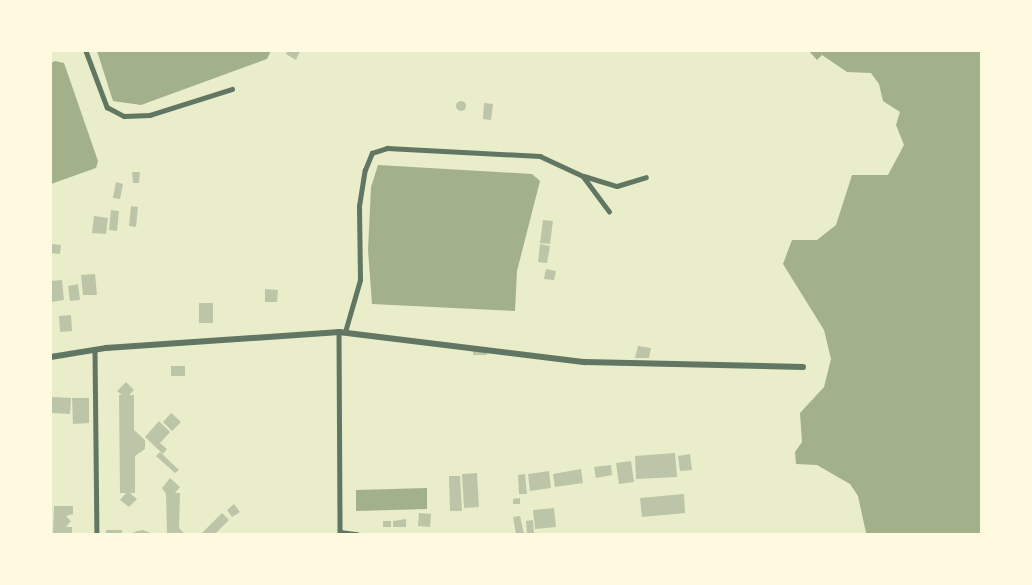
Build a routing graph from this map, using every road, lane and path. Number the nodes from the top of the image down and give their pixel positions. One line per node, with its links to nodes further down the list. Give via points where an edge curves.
1 (86, 51): 2 (street, via 107,107 124,116 150,115)
2 (232, 89)
3 (583, 176): 4 (street, via 617,186); 5 (street); 6 (street, via 540,156 388,148 372,153 365,170 360,206 360,280)
4 (646, 177)
5 (609, 211)
6 (342, 332): 7 (street); 9 (street, via 585,362); 10 (street)
7 (96, 350): 8 (street); 11 (street)
8 (51, 357)
9 (803, 367)
10 (340, 533): 12 (street)
11 (97, 534)
12 (357, 534)

